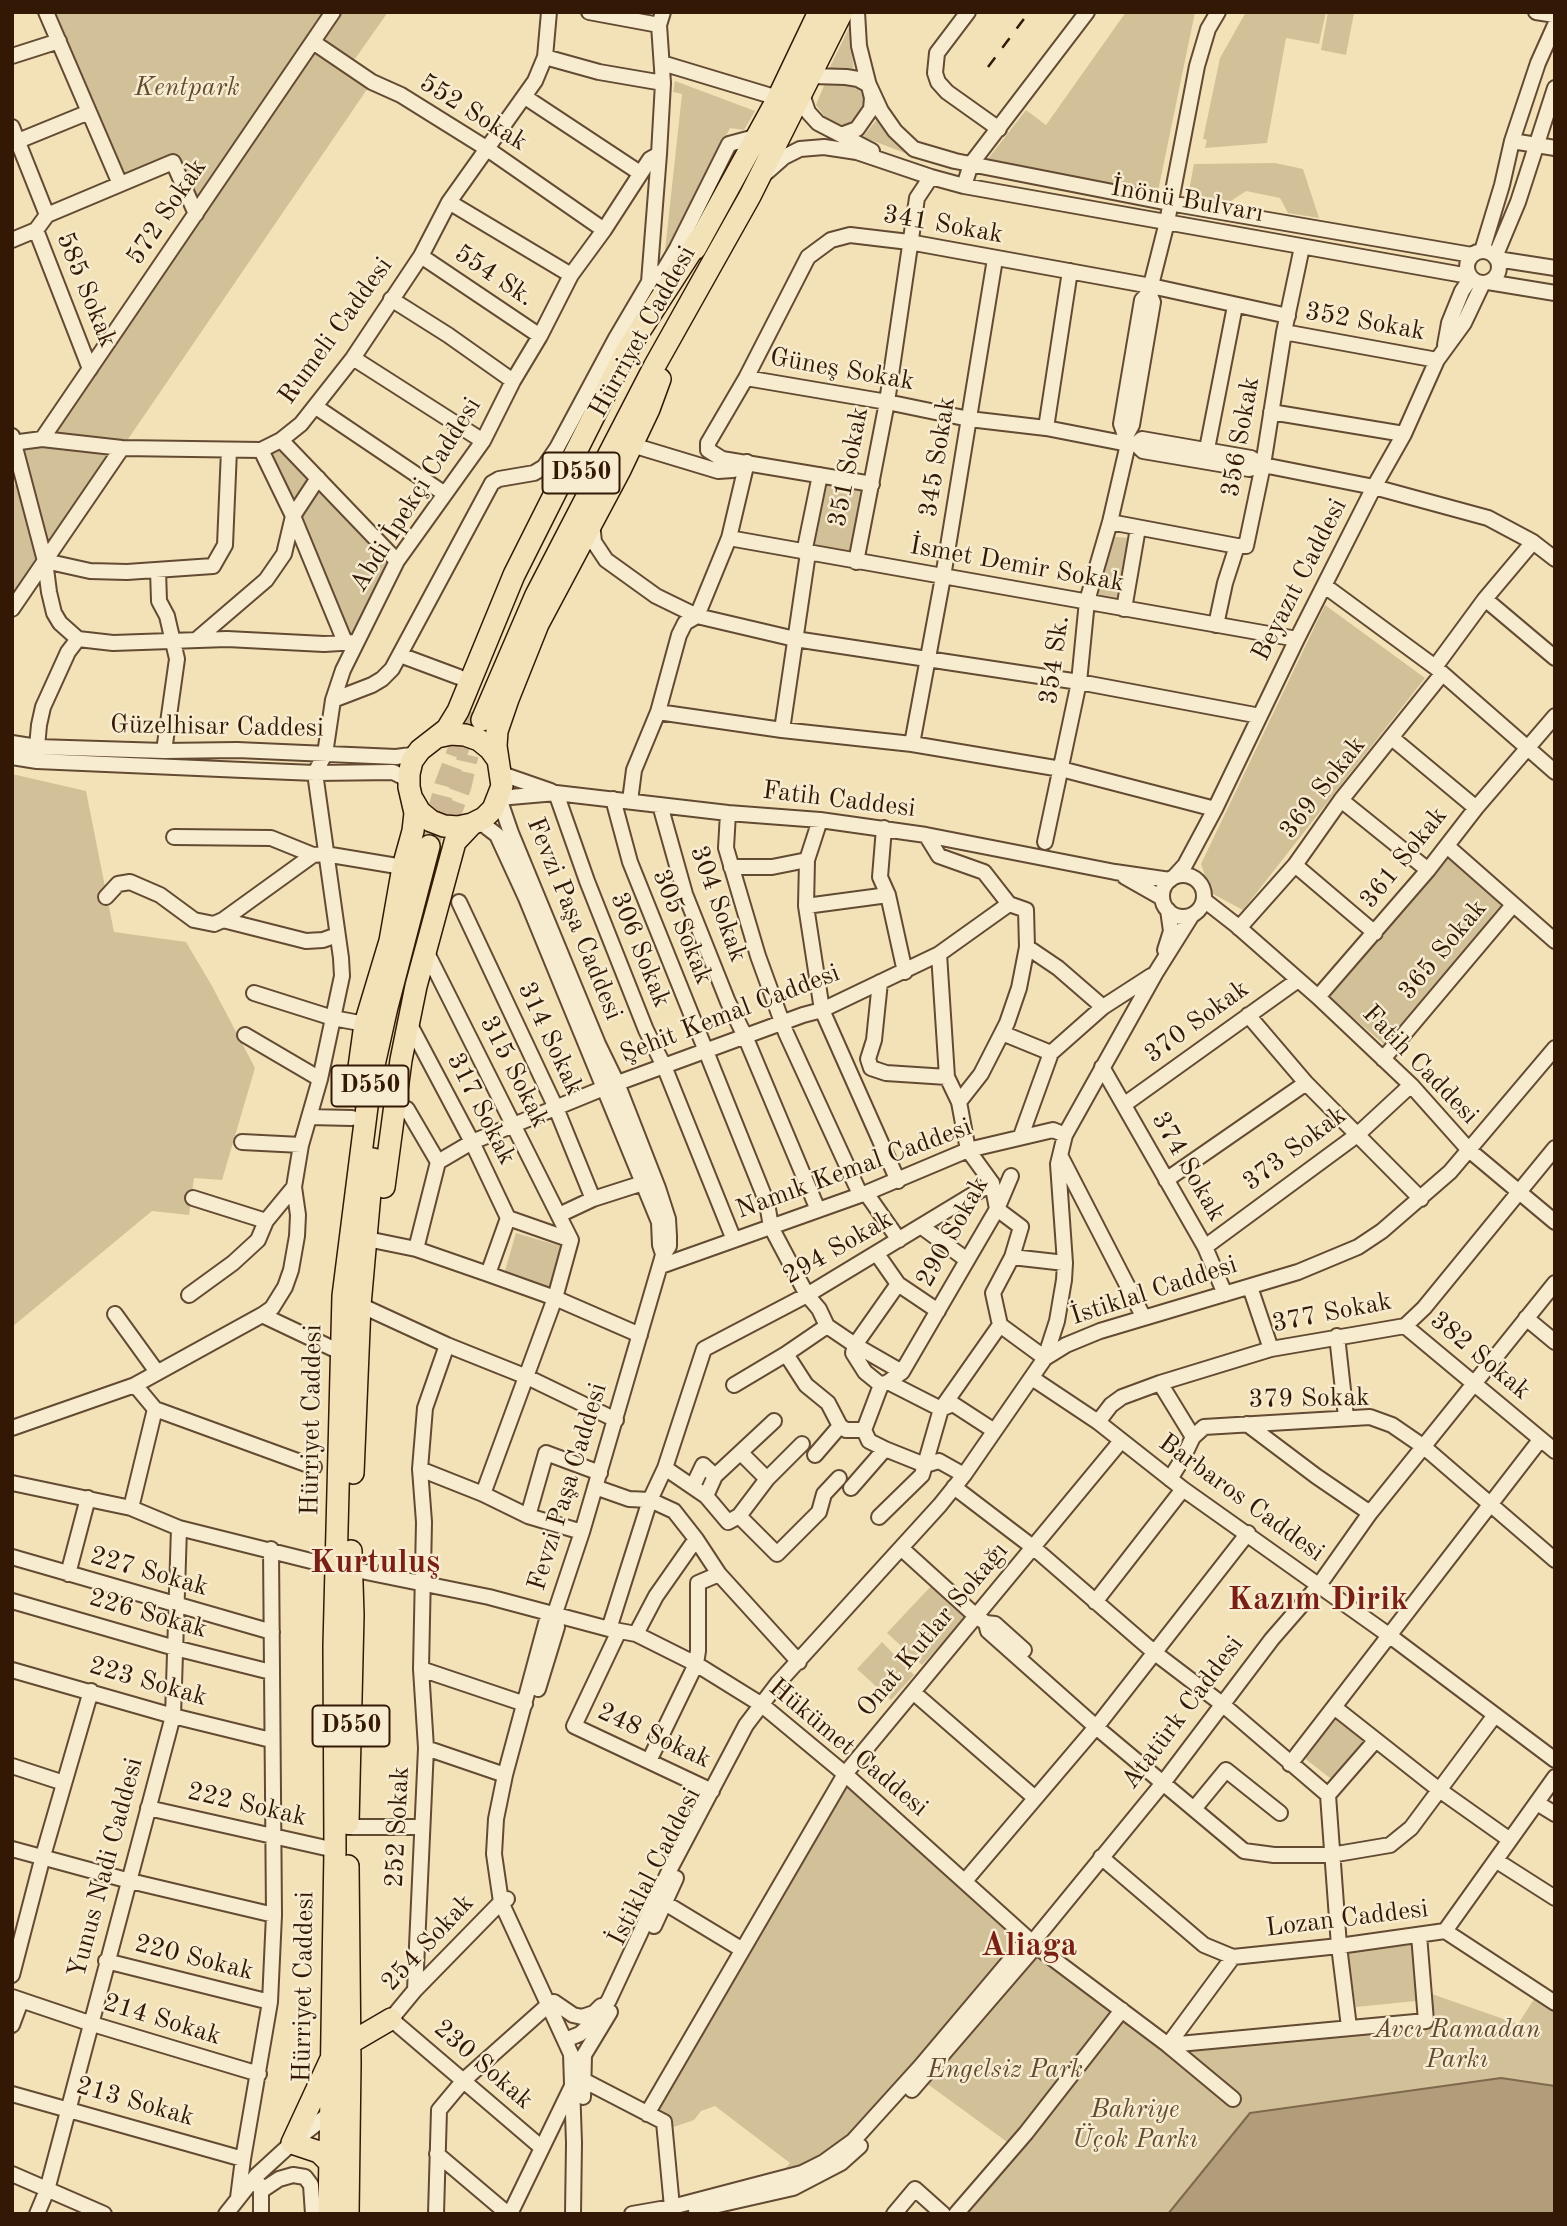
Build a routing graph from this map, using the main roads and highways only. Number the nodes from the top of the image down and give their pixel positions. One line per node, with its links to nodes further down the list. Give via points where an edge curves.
1 (819, 12): 3 (highway, Hürriyet Caddesi / D550)
2 (842, 12): 3 (highway, Hürriyet Caddesi / D550)
3 (795, 81): 4 (highway, Hürriyet Caddesi / D550, via 755,137); 5 (highway, Hürriyet Caddesi / D550, via 750,196)
4 (700, 238): 5 (highway, Hürriyet Caddesi / D550, via 635,359 477,716); 6 (highway, via 626,352 514,575 458,711 447,729)
5 (683, 316): 7 (highway, via 649,409 538,624 497,731)
6 (429, 743): 7 (highway, via 451,734 465,735 490,749); 8 (highway, via 412,761)
7 (500, 767): 9 (highway, via 499,797 493,809)
8 (411, 794): 9 (highway, via 431,821 444,826); 11 (highway, via 413,831 390,941 365,1024 342,1188 336,1280)
9 (472, 824): 10 (highway, via 456,842 426,951 401,1060 384,1190)
10 (367, 1239): 11 (highway, Hürriyet Caddesi / D550, via 392,1027 434,848 387,1007 370,1083); 12 (highway, Hürriyet Caddesi / D550, via 353,1480)
11 (341, 1341): 13 (highway, Hürriyet Caddesi / D550, via 334,1646)
12 (349, 2006): 13 (highway, Hürriyet Caddesi / D550); 13 (highway, via 363,2019 391,2019)
13 (343, 2056): 14 (highway, Hürriyet Caddesi / D550); 15 (highway, Hürriyet Caddesi / D550); 16 (highway, via 292,2143 319,2152)
14 (349, 2100): 15 (highway); 18 (highway, Hürriyet Caddesi / D550)
15 (329, 2114): 16 (highway, Hürriyet Caddesi / D550)
16 (329, 2162): 17 (highway, Hürriyet Caddesi / D550)
17 (329, 2214)
18 (348, 2214)

